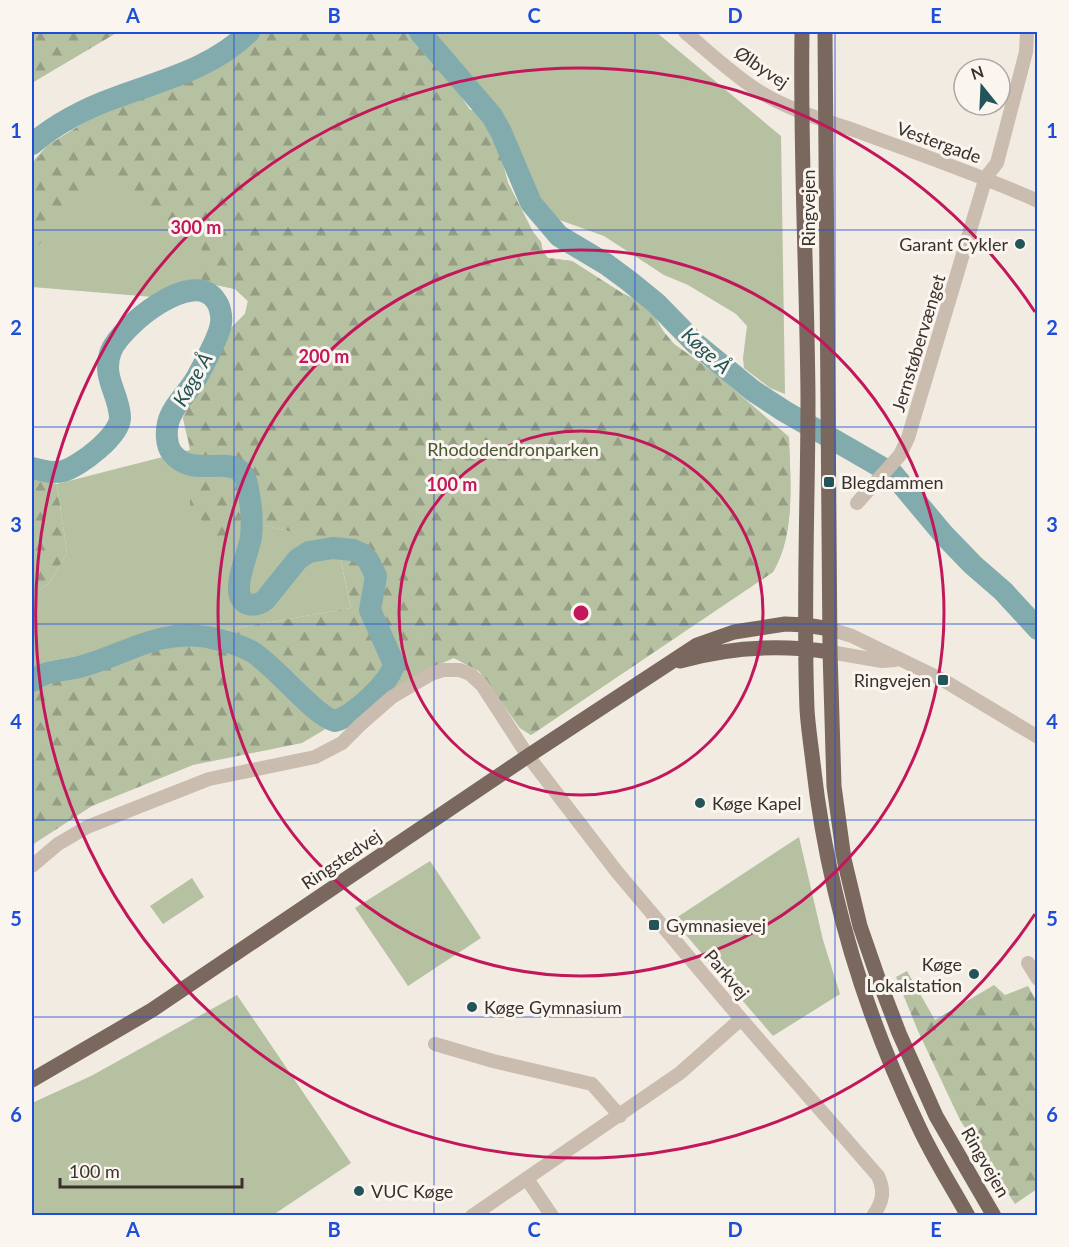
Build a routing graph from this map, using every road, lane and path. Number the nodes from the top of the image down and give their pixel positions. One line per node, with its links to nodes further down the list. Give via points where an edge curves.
1 (686, 32): 6 (street, Ølbyvej, via 759,92)
2 (802, 32): 6 (main road, Ringvejen)
3 (825, 32): 7 (main road, Ringvejen)
4 (1027, 32): 5 (street, Jernstøbervænget)
5 (1032, 53): 8 (street, Jernstøbervænget, via 997,163)
6 (801, 111): 7 (street, Ølbyvej); 11 (main road, Ringvejen, via 808,398)
7 (827, 121): 8 (street, Vestergade); 12 (main road, Ringvejen)
8 (986, 177): 9 (street, Vestergade); 10 (street, Jernstøbervænget, via 910,431 900,455)
9 (1038, 201)
10 (856, 503)
11 (806, 625): 12 (main road, Ringstedvej); 13 (main road, Ringvejen); 16 (main road, Ringstedvej, via 785,624 734,632 697,645)
12 (830, 629): 14 (main road, Ringvejen); 15 (street)
13 (806, 648): 14 (main road, Ringstedvej); 16 (main road, Ringstedvej, via 736,649); 30 (main road, Ringvejen, via 807,711 815,785 826,856 847,940 887,1056 918,1126)
14 (830, 652): 15 (street, via 882,661); 31 (main road, Ringvejen, via 834,786 844,859 860,926 899,1034 936,1116)
15 (901, 660): 17 (street, via 943,680)
16 (668, 664): 18 (main road, Ringstedvej)
17 (1038, 737)
18 (528, 756): 19 (street, Parkvej, via 482,685 460,670 443,670 392,697 342,743 315,757 209,779 87,827); 22 (street, Parkvej, via 617,872); 24 (main road, Ringstedvej, via 152,1010)
19 (32, 866)
20 (1028, 963): 21 (street)
21 (1038, 979)
22 (741, 1019): 25 (street, via 680,1073); 29 (street, Parkvej, via 878,1176 883,1197)
23 (435, 1044): 25 (street, via 592,1084)
24 (32, 1080)
25 (620, 1116): 26 (street)
26 (527, 1179): 27 (street); 28 (street)
27 (472, 1215)
28 (552, 1215)
29 (873, 1215)
30 (968, 1215)
31 (994, 1215)

